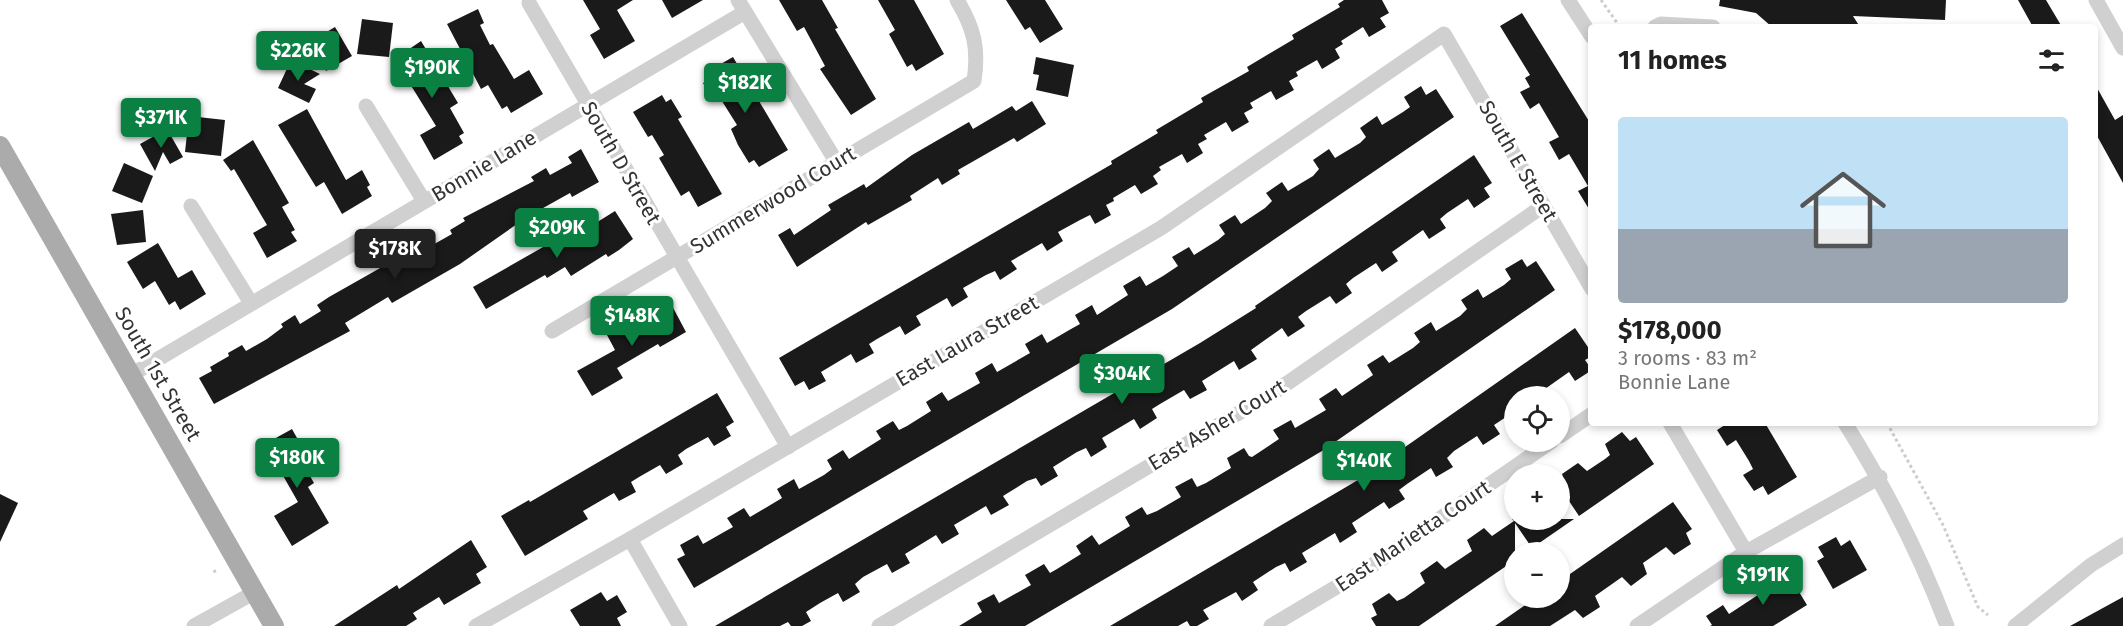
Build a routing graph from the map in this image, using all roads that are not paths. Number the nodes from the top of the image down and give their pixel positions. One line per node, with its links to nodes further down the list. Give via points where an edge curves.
1 (957, 0): 12 (street, Summerwood Court, via 970,22 978,57 974,81)
2 (1568, 0): 6 (street)
3 (2096, 0): 8 (street)
4 (529, 3): 9 (street, South D Street)
5 (741, 6): 9 (street, Bonnie Lane); 12 (street)
6 (1588, 31)
7 (1444, 34): 15 (street, South E Street); 25 (street, East Laura Street, via 1161,228)
8 (2123, 48)
9 (587, 105): 13 (street, Bonnie Lane); 16 (street, South D Street)
10 (366, 106): 13 (street)
11 (2, 152): 20 (main road, South 1st Street)
12 (837, 163): 16 (street, Summerwood Court)
13 (424, 201): 18 (street, Bonnie Lane)
14 (191, 206): 18 (street)
15 (1543, 206): 17 (street, South E Street); 36 (street, East Asher Court, via 1276,391)
16 (677, 258): 19 (street, Summerwood Court); 25 (street, South D Street)
17 (1588, 282)
18 (251, 303): 20 (street, Bonnie Lane)
19 (552, 331)
20 (131, 375): 31 (main road, South 1st Street)
21 (1588, 417): 24 (street)
22 (1672, 426): 30 (street)
23 (1847, 426): 27 (street)
24 (1570, 429)
25 (788, 447): 28 (street, East Laura Street)
26 (1536, 452): 37 (street, East Marietta Court, via 1370,567)
27 (1880, 477): 30 (street); 39 (street, via 1919,555)
28 (630, 539): 34 (street, East Laura Street); 35 (street)
29 (2123, 545): 40 (street, via 2091,565)
30 (1746, 552): 38 (street)
31 (255, 592): 32 (street); 33 (main road, South 1st Street)
32 (194, 626)
33 (274, 626)
34 (476, 626)
35 (680, 626)
36 (879, 626)
37 (1271, 626)
38 (1637, 626)
39 (1947, 626)
40 (2015, 626)

